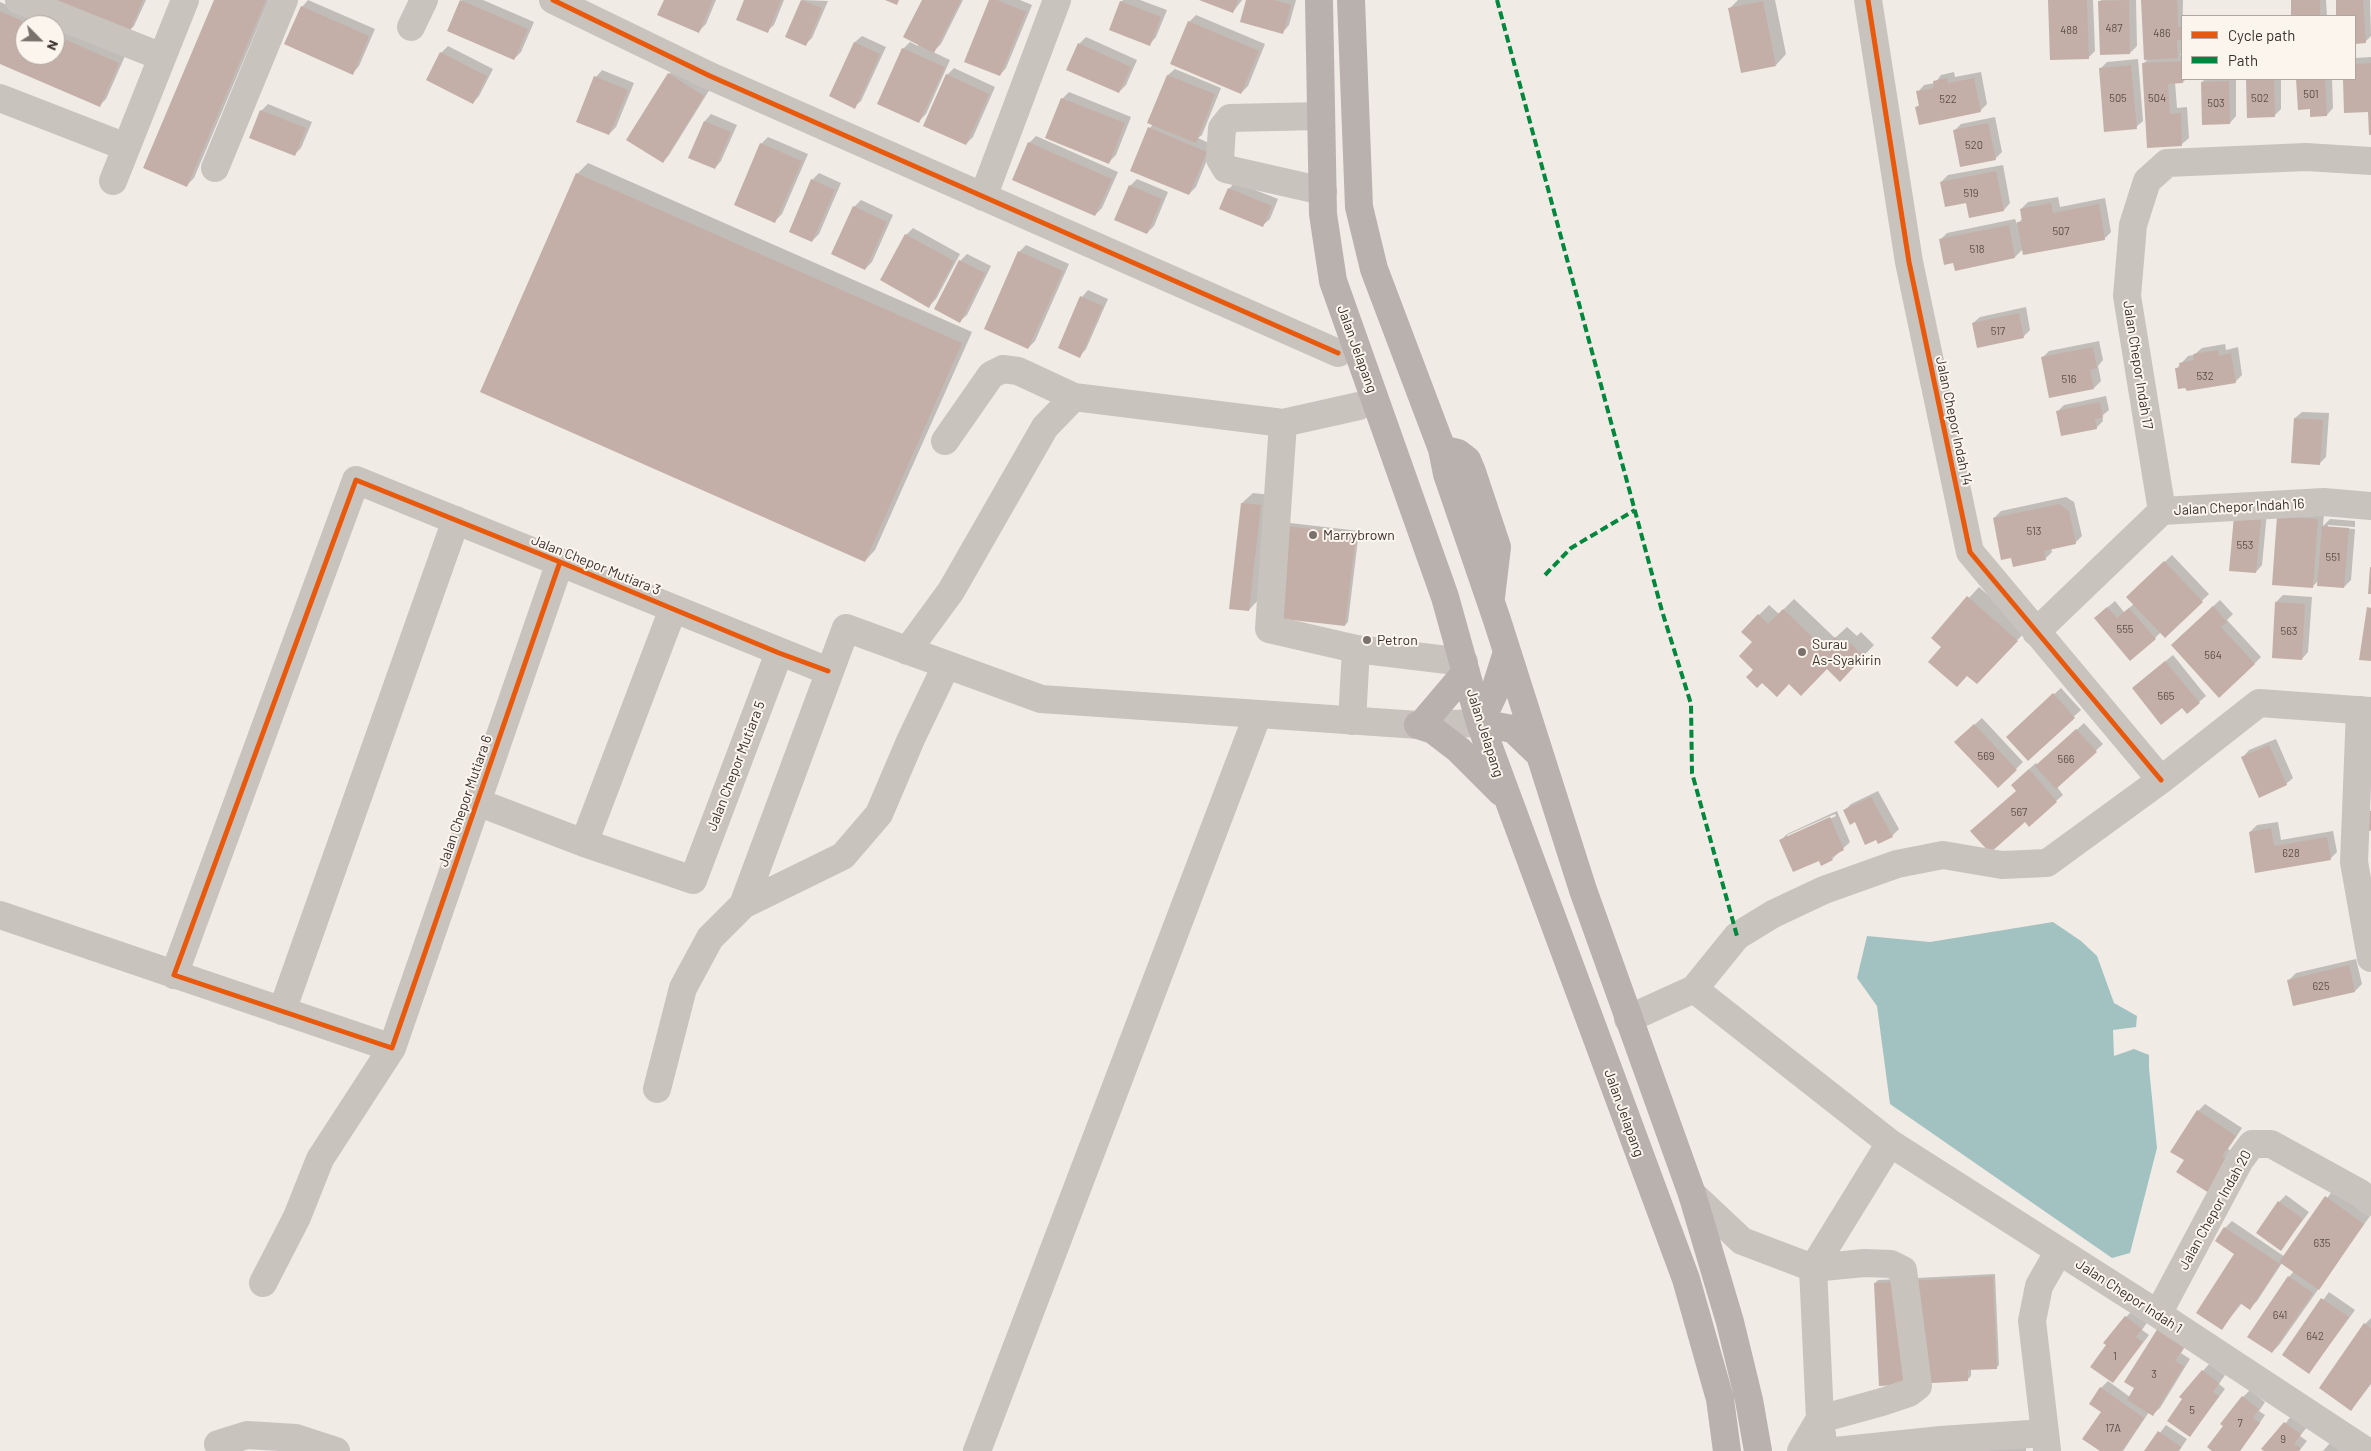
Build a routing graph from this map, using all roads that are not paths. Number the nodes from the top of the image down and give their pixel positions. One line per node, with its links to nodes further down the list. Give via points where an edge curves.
1 (19, 0): 11 (street)
2 (185, 0): 11 (street)
3 (284, 0): 16 (street)
4 (424, 0): 10 (street)
5 (553, 0): 19 (street, via 710,76)
6 (1057, 0): 19 (street)
7 (1319, 0): 13 (main road, Jalan Jelapang)
8 (1351, 0): 24 (main road, via 1359,207 1374,269)
9 (1868, 0): 33 (street, Jalan Chepor Indah 14, via 1909,262 1970,552)
10 (411, 27)
11 (162, 57): 14 (street)
12 (0, 98): 14 (street)
13 (1321, 116): 18 (main road, Jalan Jelapang); 18 (street, via 1230,118 1222,128 1220,159 1226,169)
14 (126, 147): 17 (street)
15 (2371, 161): 29 (street, Jalan Chepor Indah 17, via 2306,157 2166,163 2147,181 2133,225 2127,296)
16 (215, 168)
17 (113, 181)
18 (1323, 191): 20 (main road, Jalan Jelapang, via 1323,214)
19 (983, 197): 21 (street)
20 (1333, 281): 21 (main road); 25 (main road, Jalan Jelapang)
21 (1338, 352): 23 (main road)
22 (1074, 396): 26 (street); 27 (street, via 1018,371 1003,369 991,375); 35 (street, via 1046,427 951,591)
23 (1359, 406): 25 (main road); 26 (street)
24 (1426, 411): 25 (main road, via 1416,423 1408,426); 37 (main road, via 1442,449 1458,453 1467,460 1497,547 1491,603)
25 (1382, 420): 39 (main road, Jalan Jelapang, via 1445,598)
26 (1283, 423): 34 (street, via 1268,629)
27 (945, 441)
28 (2371, 506): 29 (street, Jalan Chepor Indah 16, via 2324,502)
29 (2162, 511): 33 (street, Jalan Chepor Indah 16)
30 (456, 520): 31 (street, Jalan Chepor Mutiara 3); 54 (street, Jalan Chepor Mutiara 3, via 356,480); 56 (street)
31 (560, 562): 32 (street, Jalan Chepor Mutiara 3); 49 (street, Jalan Chepor Mutiara 6)
32 (673, 610): 36 (street, Jalan Chepor Mutiara 3); 50 (street)
33 (2036, 632): 47 (street, Jalan Chepor Indah 14)
34 (1356, 649): 39 (street); 43 (street)
35 (907, 651): 38 (street); 40 (street, via 846,628)
36 (779, 652): 40 (street, Jalan Chepor Mutiara 3); 50 (street, Jalan Chepor Mutiara 5, via 693,880)
37 (1507, 652): 44 (main road); 46 (main road)
38 (946, 666): 42 (street, via 1041,699); 51 (street, via 879,814 843,856)
39 (1465, 667): 44 (main road, Jalan Jelapang); 45 (main road)
40 (828, 671): 51 (street)
41 (2366, 711): 47 (street, via 2258,703); 53 (street, via 2354,862)
42 (1258, 714): 43 (street); 72 (street)
43 (1352, 721): 45 (street)
44 (1480, 723): 45 (street); 46 (main road, via 1513,729); 48 (main road, Jalan Jelapang)
45 (1420, 725): 48 (main road, via 1433,730 1459,750)
46 (1539, 754): 57 (main road)
47 (2161, 780): 55 (street, via 2046,863 2002,865 1943,855 1888,867 1824,890 1773,914 1737,936)
48 (1506, 796): 73 (main road, Jalan Jelapang, via 1686,1280 1720,1399)
49 (477, 802): 50 (street); 58 (street, Jalan Chepor Mutiara 6)
50 (584, 842)
51 (743, 905): 59 (street, via 710,938 683,988)
52 (0, 915): 54 (street)
53 (2371, 958)
54 (174, 975): 56 (street)
55 (1694, 989): 57 (street); 60 (street, Jalan Chepor Indah 1)
56 (282, 1011): 58 (street)
57 (1628, 1020): 62 (main road)
58 (392, 1048): 65 (street, Jalan Chepor Mutiara 6, via 320,1159)
59 (657, 1089)
60 (1890, 1143): 63 (street, Jalan Chepor Indah 1); 64 (street)
61 (2367, 1191): 66 (street, Jalan Chepor Indah 20, via 2271,1144 2252,1144 2240,1160)
62 (1692, 1194): 64 (street, via 1742,1241); 74 (main road, via 1730,1322 1750,1400)
63 (2059, 1251): 66 (street, Jalan Chepor Indah 1); 68 (street, via 2039,1286 2032,1321)
64 (1813, 1268): 67 (street); 67 (street, via 1864,1263 1892,1264 1903,1270 1918,1386 1882,1402)
65 (264, 1284)
66 (2158, 1314): 78 (street, Jalan Chepor Indah 1)
67 (1820, 1419): 75 (street); 76 (street)
68 (2046, 1442): 70 (street)
69 (218, 1444): 71 (street, via 256,1435 296,1438)
70 (1941, 1445): 77 (street)
71 (336, 1451)
72 (977, 1451)
73 (1727, 1451)
74 (1758, 1451)
75 (1801, 1451)
76 (1824, 1451)
77 (1834, 1451)
78 (2366, 1451)

